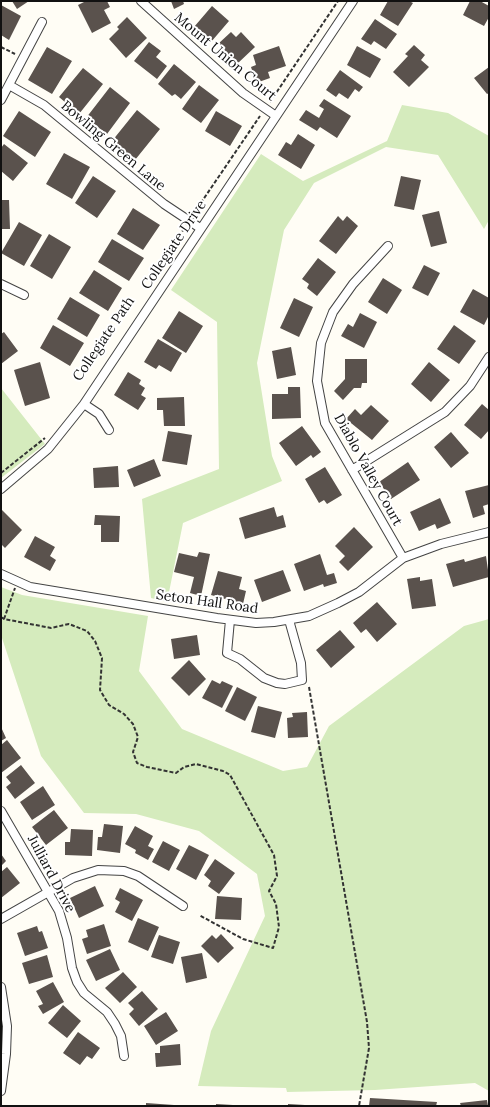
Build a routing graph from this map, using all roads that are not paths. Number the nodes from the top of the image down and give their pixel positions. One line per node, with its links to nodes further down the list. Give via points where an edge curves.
1 (141, 1): 6 (street, Mount Union Court, via 237,89)
2 (353, 1): 6 (street, Collegiate Drive)
3 (42, 22): 4 (street)
4 (9, 85): 5 (street); 7 (street, Bowling Green Lane, via 44,105 164,204)
5 (1, 100)
6 (276, 116): 7 (street, Collegiate Drive)
7 (200, 228): 12 (street, Collegiate Drive)
8 (388, 246): 14 (street, Diablo Valley Court, via 353,284 333,312 321,343 318,362 319,398 325,423)
9 (1, 284): 10 (street)
10 (24, 295)
11 (489, 357): 14 (street, via 470,386 445,412)
12 (84, 404): 13 (street, via 99,414); 15 (street, Collegiate Drive, via 48,449)
13 (109, 430)
14 (352, 470): 17 (street, Diablo Valley Court)
15 (1, 489)
16 (489, 532): 17 (street, Seton Hall Road, via 441,544)
17 (403, 558): 20 (street, Seton Hall Road, via 359,592 309,616)
18 (1, 574): 19 (street, Seton Hall Road, via 30,587)
19 (230, 620): 20 (street, Seton Hall Road, via 256,623); 20 (street, via 227,653 276,684 302,680 301,663)
20 (289, 620)
21 (1, 811): 22 (street, Julliard Drive)
22 (48, 891): 23 (street, via 83,873 112,869 138,876); 24 (street); 26 (street, Julliard Drive, via 63,923 77,982 84,992 107,1012 115,1024 121,1036)
23 (183, 906)
24 (1, 919)
25 (1, 988): 27 (street, via 7,1026)
26 (124, 1056)
27 (1, 1091)

